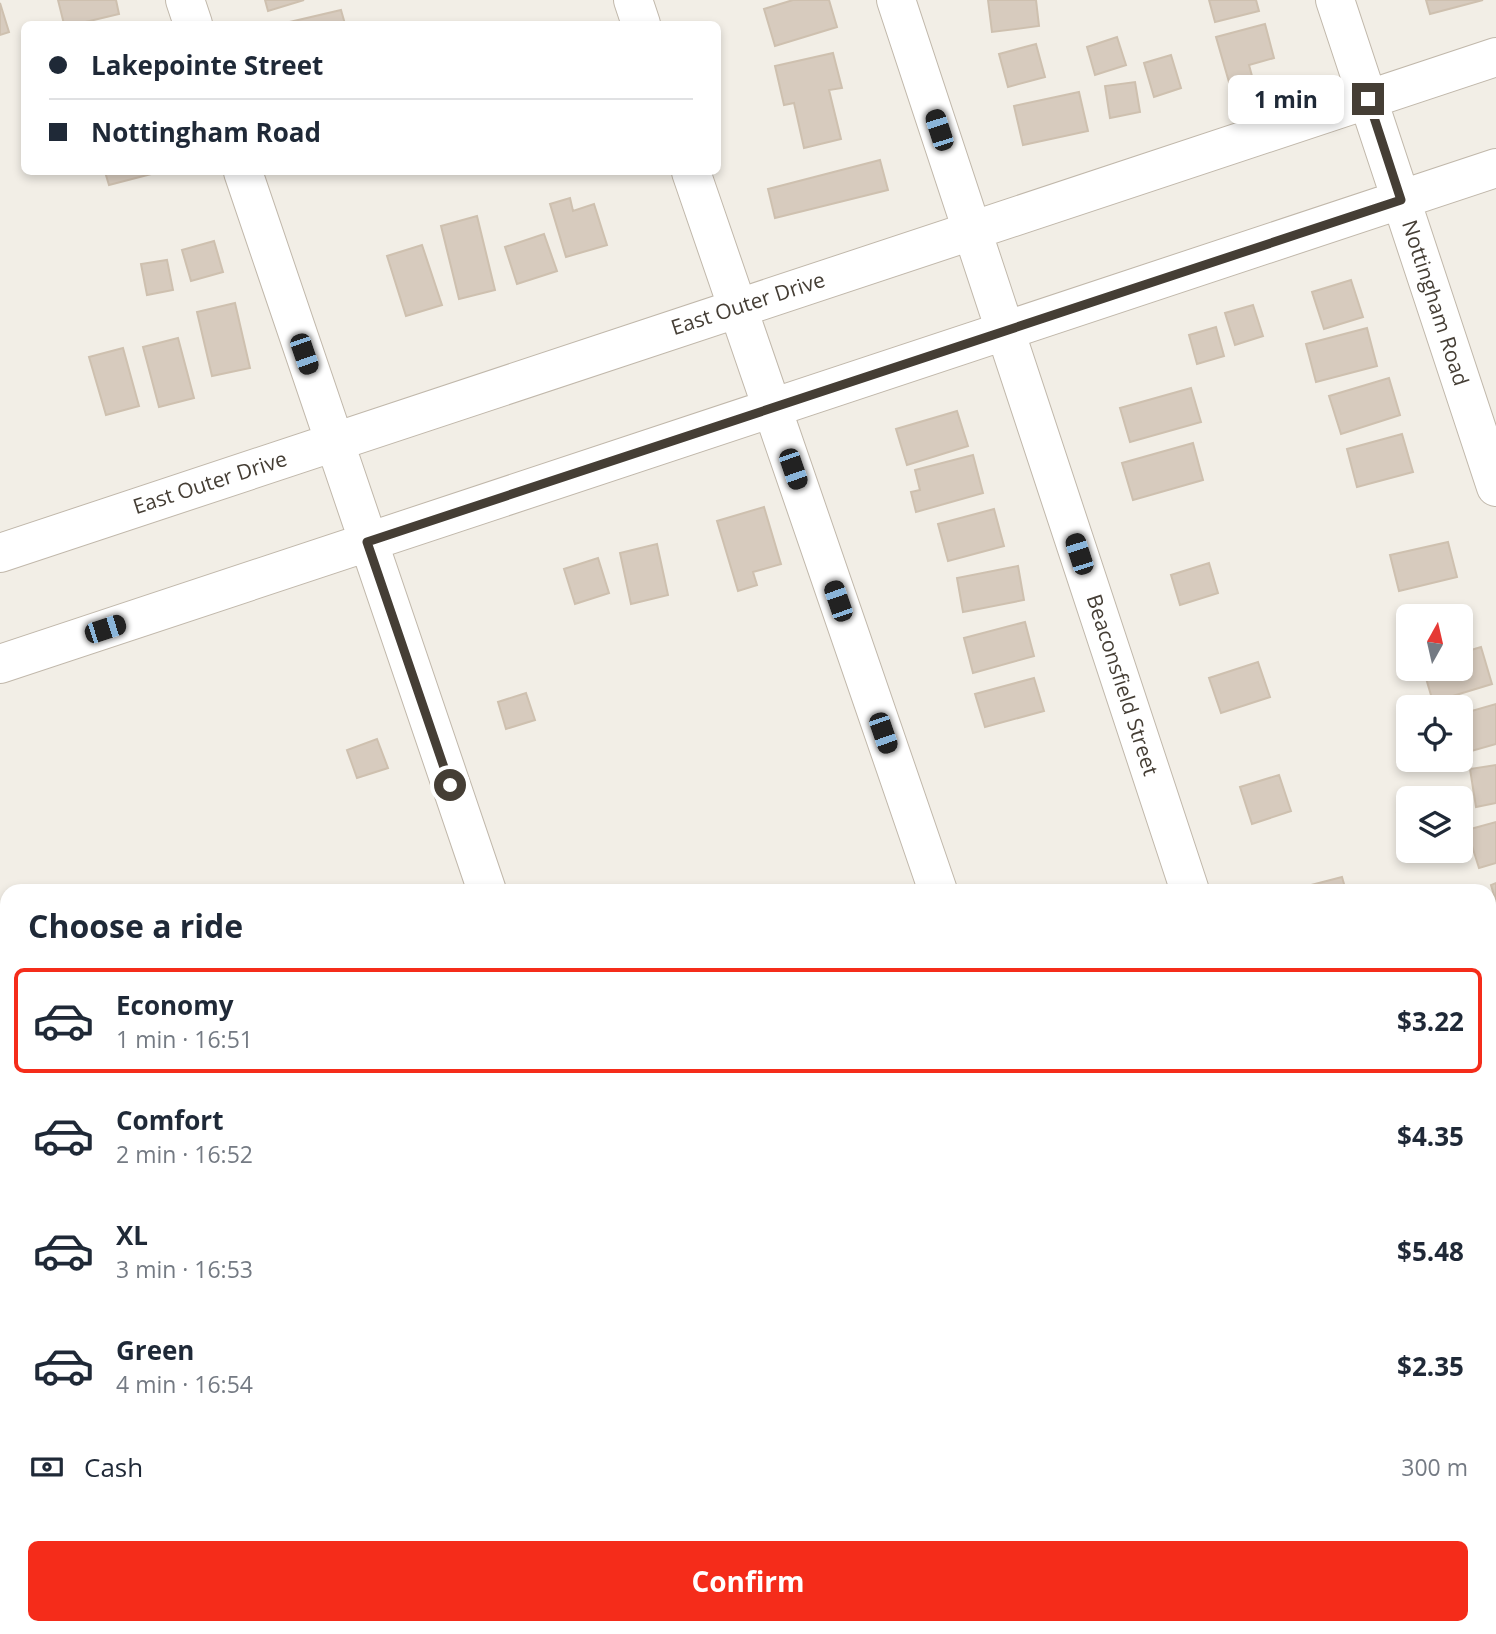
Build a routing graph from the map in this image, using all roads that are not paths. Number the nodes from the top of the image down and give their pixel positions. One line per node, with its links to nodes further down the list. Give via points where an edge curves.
1 (185, 0): 5 (street)
2 (633, 0): 6 (street)
3 (896, 0): 13 (street, Beaconsfield Street)
4 (1335, 0): 8 (street, Nottingham Road)
5 (192, 21)
6 (640, 21)
7 (1496, 57): 8 (street, East Outer Drive)
8 (1368, 99): 12 (street, Nottingham Road); 13 (street, East Outer Drive)
9 (1496, 168): 12 (street)
10 (244, 175): 17 (street)
11 (692, 175): 14 (street)
12 (1401, 200): 15 (street); 18 (street, Nottingham Road)
13 (972, 230): 14 (street, East Outer Drive); 15 (street, Beaconsfield Street)
14 (737, 307): 16 (street); 17 (street, East Outer Drive)
15 (1005, 331): 16 (street); 24 (street, Beaconsfield Street)
16 (772, 408): 19 (street); 23 (street)
17 (334, 441): 19 (street); 20 (street, East Outer Drive)
18 (1496, 487)
19 (367, 542): 21 (street); 22 (street)
20 (0, 553)
21 (0, 664)
22 (484, 884)
23 (936, 884)
24 (1188, 884)

